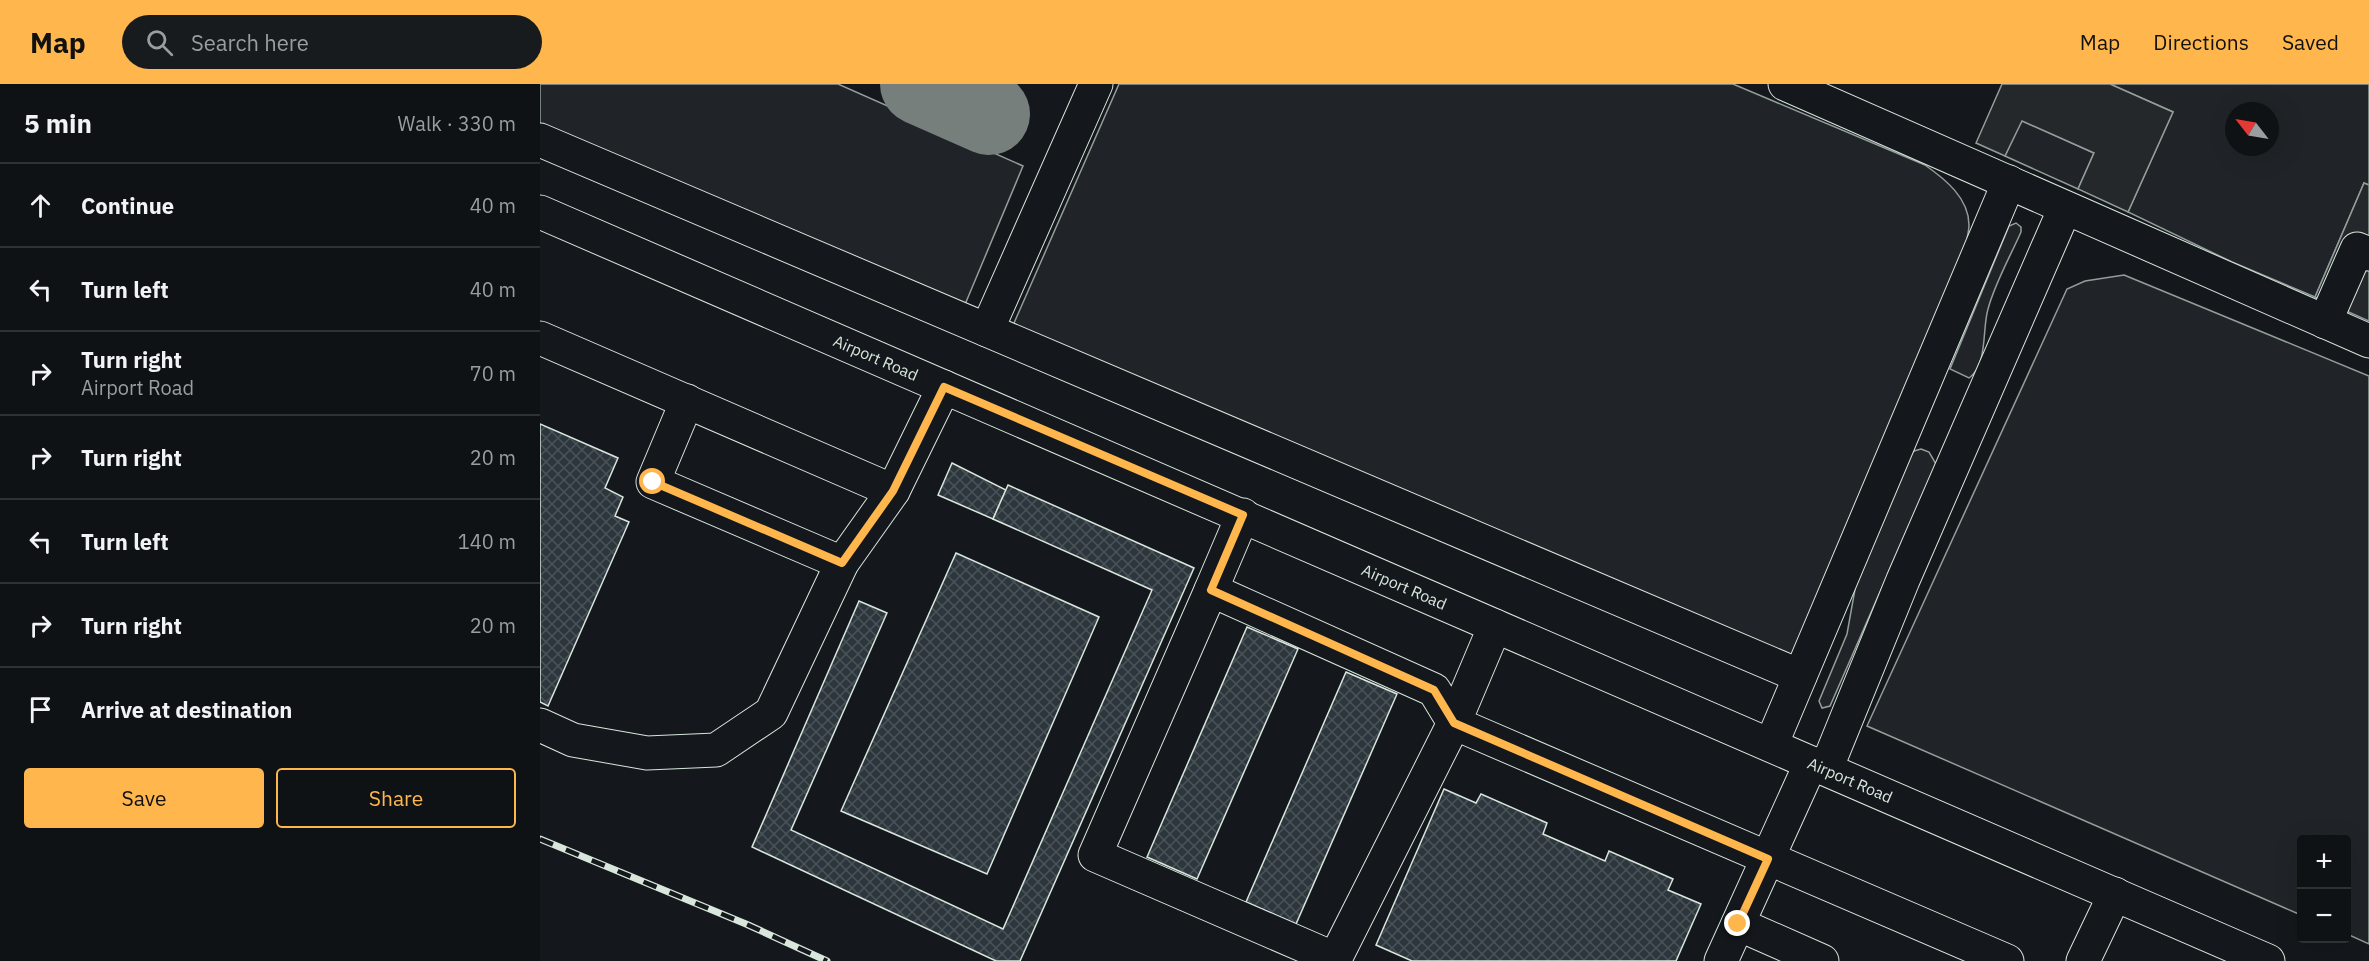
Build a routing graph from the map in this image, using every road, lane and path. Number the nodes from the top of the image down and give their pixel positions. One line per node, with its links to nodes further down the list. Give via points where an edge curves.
1 (1096, 84): 9 (street)
2 (1785, 84): 4 (street)
3 (540, 140): 9 (street)
4 (2009, 182): 5 (street); 19 (street)
5 (2065, 208): 8 (street); 23 (street)
6 (540, 212): 12 (street, Airport Road)
7 (2369, 254): 8 (street, via 2357,249)
8 (2325, 322): 11 (street)
9 (987, 330): 19 (street)
10 (540, 338): 13 (street)
11 (2369, 341)
12 (944, 387): 14 (street); 15 (street, Airport Road)
13 (687, 401): 14 (street); 16 (street, via 653,482)
14 (893, 491): 16 (street)
15 (1243, 515): 17 (street); 18 (street, Airport Road)
16 (842, 563): 21 (street, via 771,713 716,750 647,753 573,740)
17 (1211, 590): 20 (street, via 1434,690); 20 (street, via 1095,855 1335,959)
18 (1496, 626): 20 (street); 22 (street, Airport Road)
19 (1800, 676): 22 (street)
20 (1454, 723): 24 (street)
21 (540, 725)
22 (1771, 745): 23 (street, Airport Road)
23 (1819, 766): 24 (street); 25 (street, Airport Road)
24 (1768, 859): 26 (street); 29 (street)
25 (2115, 894): 30 (street); 31 (street, Airport Road)
26 (1738, 924): 27 (street); 28 (street)
27 (1721, 961)
28 (1822, 961)
29 (2007, 961)
30 (2083, 961)
31 (2268, 961)

